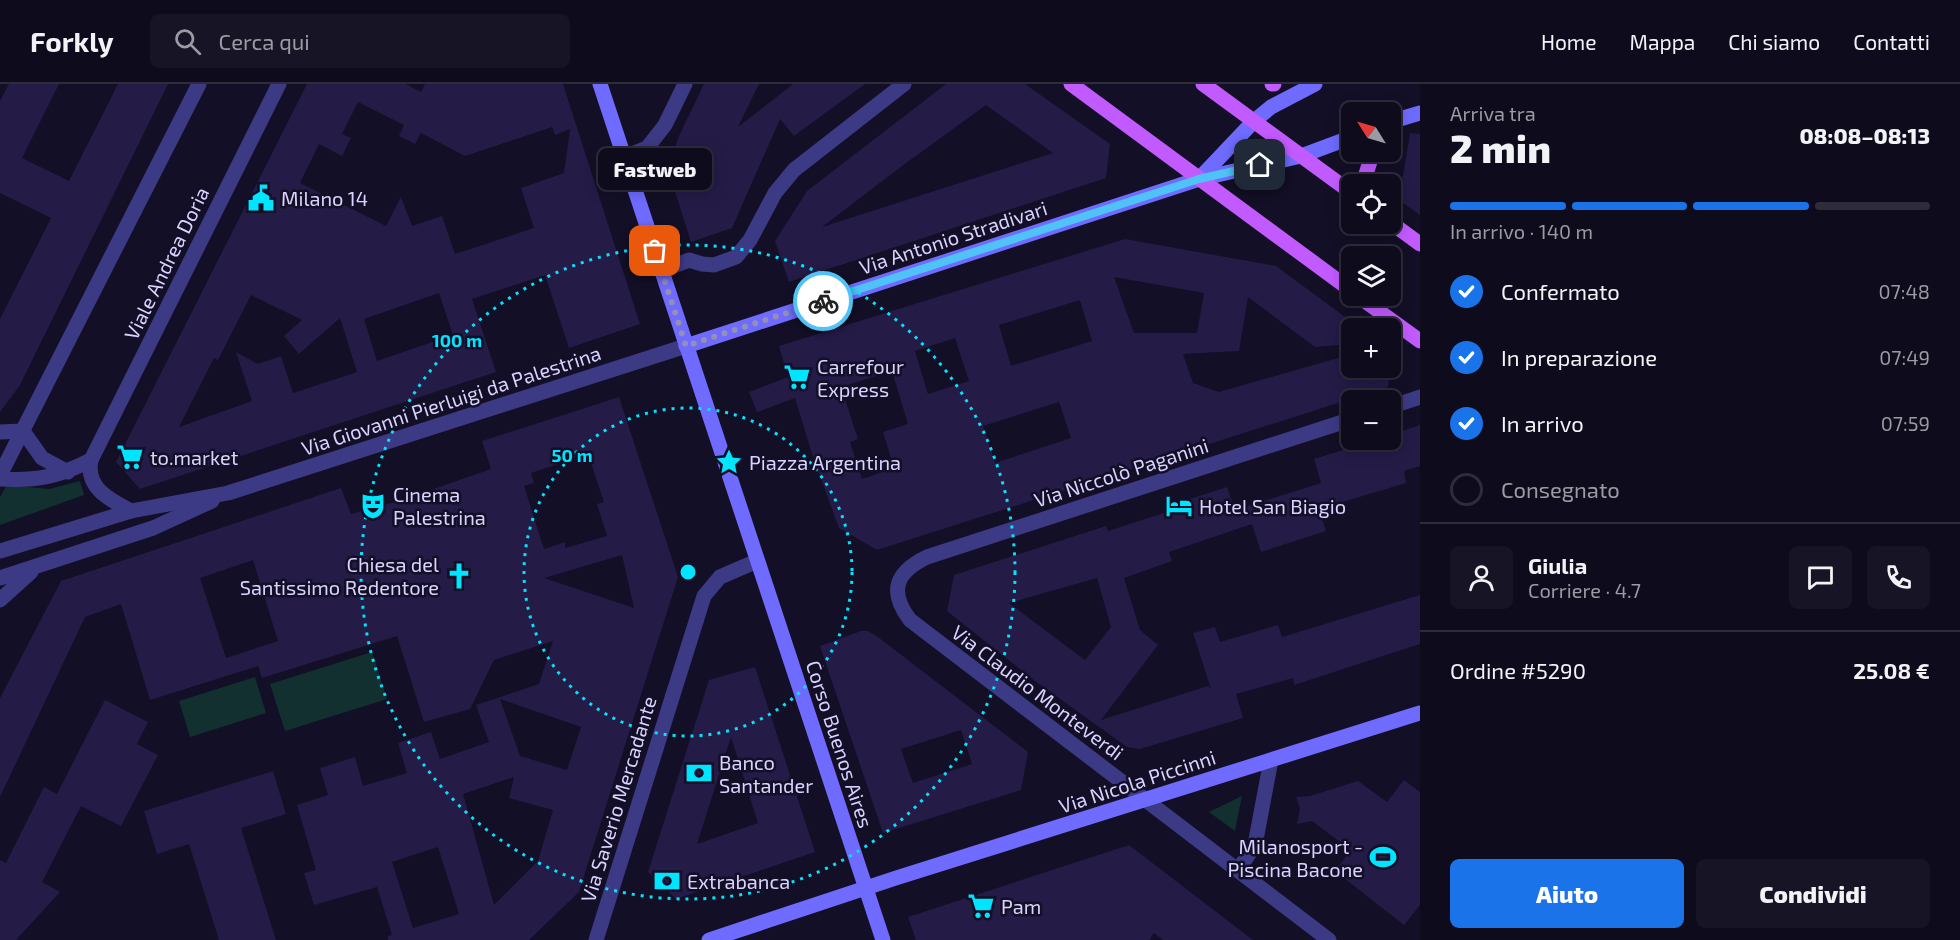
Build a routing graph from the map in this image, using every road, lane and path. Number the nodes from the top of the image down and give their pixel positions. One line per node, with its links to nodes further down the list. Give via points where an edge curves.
1 (199, 84): 27 (street)
2 (279, 84): 29 (street, Viale Andrea Doria)
3 (600, 84): 14 (main road)
4 (684, 84): 14 (street, via 665,125 647,148)
5 (904, 84): 19 (street, via 794,170 775,193 740,253 725,262 710,265 689,260)
6 (1071, 84): 15 (main road)
7 (1203, 84): 11 (main road)
8 (1315, 84): 11 (main road, via 1271,107)
9 (1420, 113): 10 (main road)
10 (1401, 120)
11 (1254, 121): 13 (main road); 15 (main road)
12 (1341, 141): 13 (main road, Via Antonio Stradivari)
13 (1301, 156): 15 (main road, Via Antonio Stradivari); 16 (main road)
14 (624, 157): 19 (main road)
15 (1199, 179): 20 (main road); 23 (main road, Via Antonio Stradivari)
16 (1341, 185)
17 (1401, 230): 18 (main road)
18 (1420, 244)
19 (661, 271): 23 (main road)
20 (1341, 283)
21 (1372, 306): 22 (main road)
22 (1420, 341)
23 (686, 346): 32 (street, Via Giovanni Pierluigi da Palestrina); 35 (main road)
24 (1420, 397): 25 (street)
25 (1401, 403)
26 (1341, 423): 37 (street, Via Niccolò Paganini, via 927,557)
27 (23, 431): 28 (street); 30 (street, via 42,458); 31 (street)
28 (0, 432)
29 (91, 460): 30 (street); 33 (street, via 92,478 98,490)
30 (69, 472): 31 (street, via 35,480)
31 (0, 477)
32 (228, 493): 33 (street, Via Giovanni Pierluigi da Palestrina); 36 (street, Via Giovanni Pierluigi da Palestrina, via 153,528)
33 (131, 511): 34 (street, Via Giovanni Pierluigi da Palestrina)
34 (4, 552)
35 (757, 561): 44 (main road, Corso Buenos Aires); 45 (street, Via Saverio Mercadante, via 720,577 704,596)
36 (40, 565): 38 (street, Via Giovanni Pierluigi da Palestrina); 39 (street)
37 (906, 570): 42 (street, Via Claudio Monteverdi, via 897,585 897,594 910,620)
38 (0, 578)
39 (0, 600)
40 (1420, 712): 41 (main road, Via Nicola Piccinni)
41 (1271, 760): 42 (main road, Via Nicola Piccinni); 43 (street, via 1255,845)
42 (1145, 800): 43 (street, Via Claudio Monteverdi); 44 (main road, Via Nicola Piccinni)
43 (1238, 870): 48 (street, Via Claudio Monteverdi)
44 (866, 889): 46 (main road, Via Nicola Piccinni); 47 (main road, Corso Buenos Aires)
45 (597, 940)
46 (709, 940)
47 (883, 940)
48 (1329, 940)

